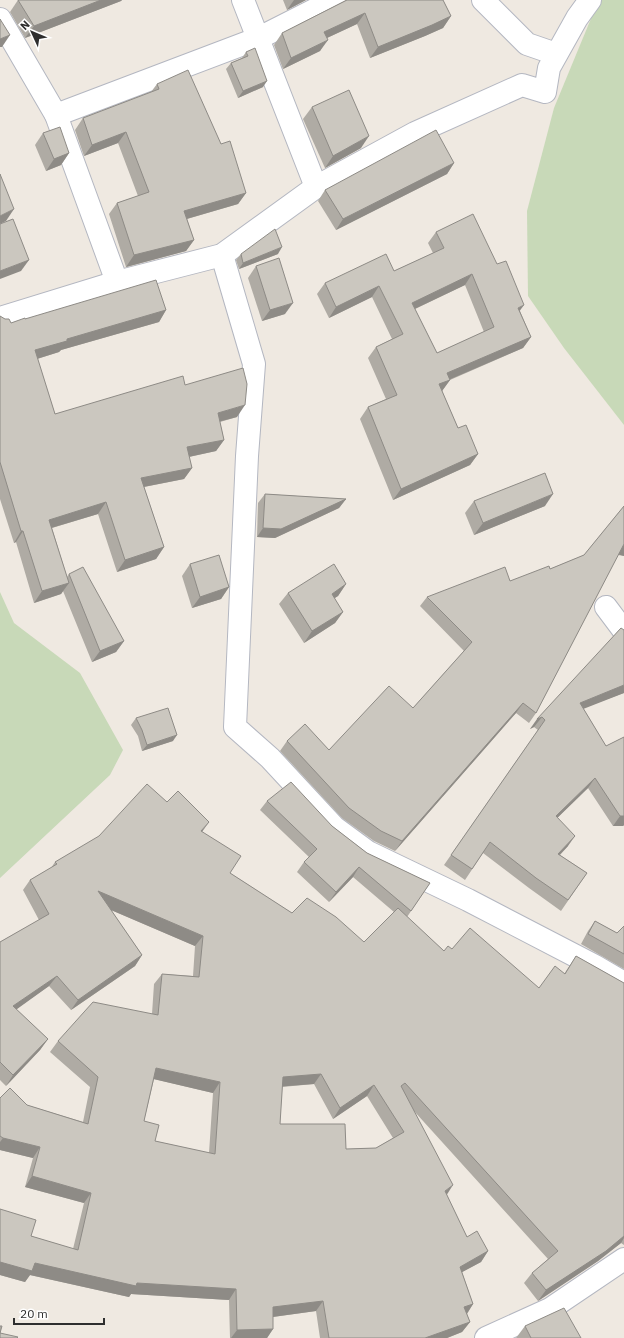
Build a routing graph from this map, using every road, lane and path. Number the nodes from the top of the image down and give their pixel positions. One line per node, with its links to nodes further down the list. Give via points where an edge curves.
1 (243, 0): 6 (street)
2 (334, 0): 6 (street)
3 (483, 0): 7 (street, via 527,44)
4 (590, 0): 7 (street)
5 (0, 19): 8 (street)
6 (259, 38): 8 (street); 9 (street)
7 (556, 54): 9 (street, via 549,68 545,92 522,85 415,133)
8 (56, 115): 11 (street)
9 (316, 187): 10 (street)
10 (222, 255): 11 (street); 15 (street, via 254,364 247,456 235,727 270,758 334,827 368,852 468,900)
11 (118, 282): 12 (street)
12 (0, 318)
13 (606, 607): 14 (street)
14 (624, 631)
15 (624, 983)
16 (624, 1259): 17 (street, via 550,1309)
17 (486, 1338)

